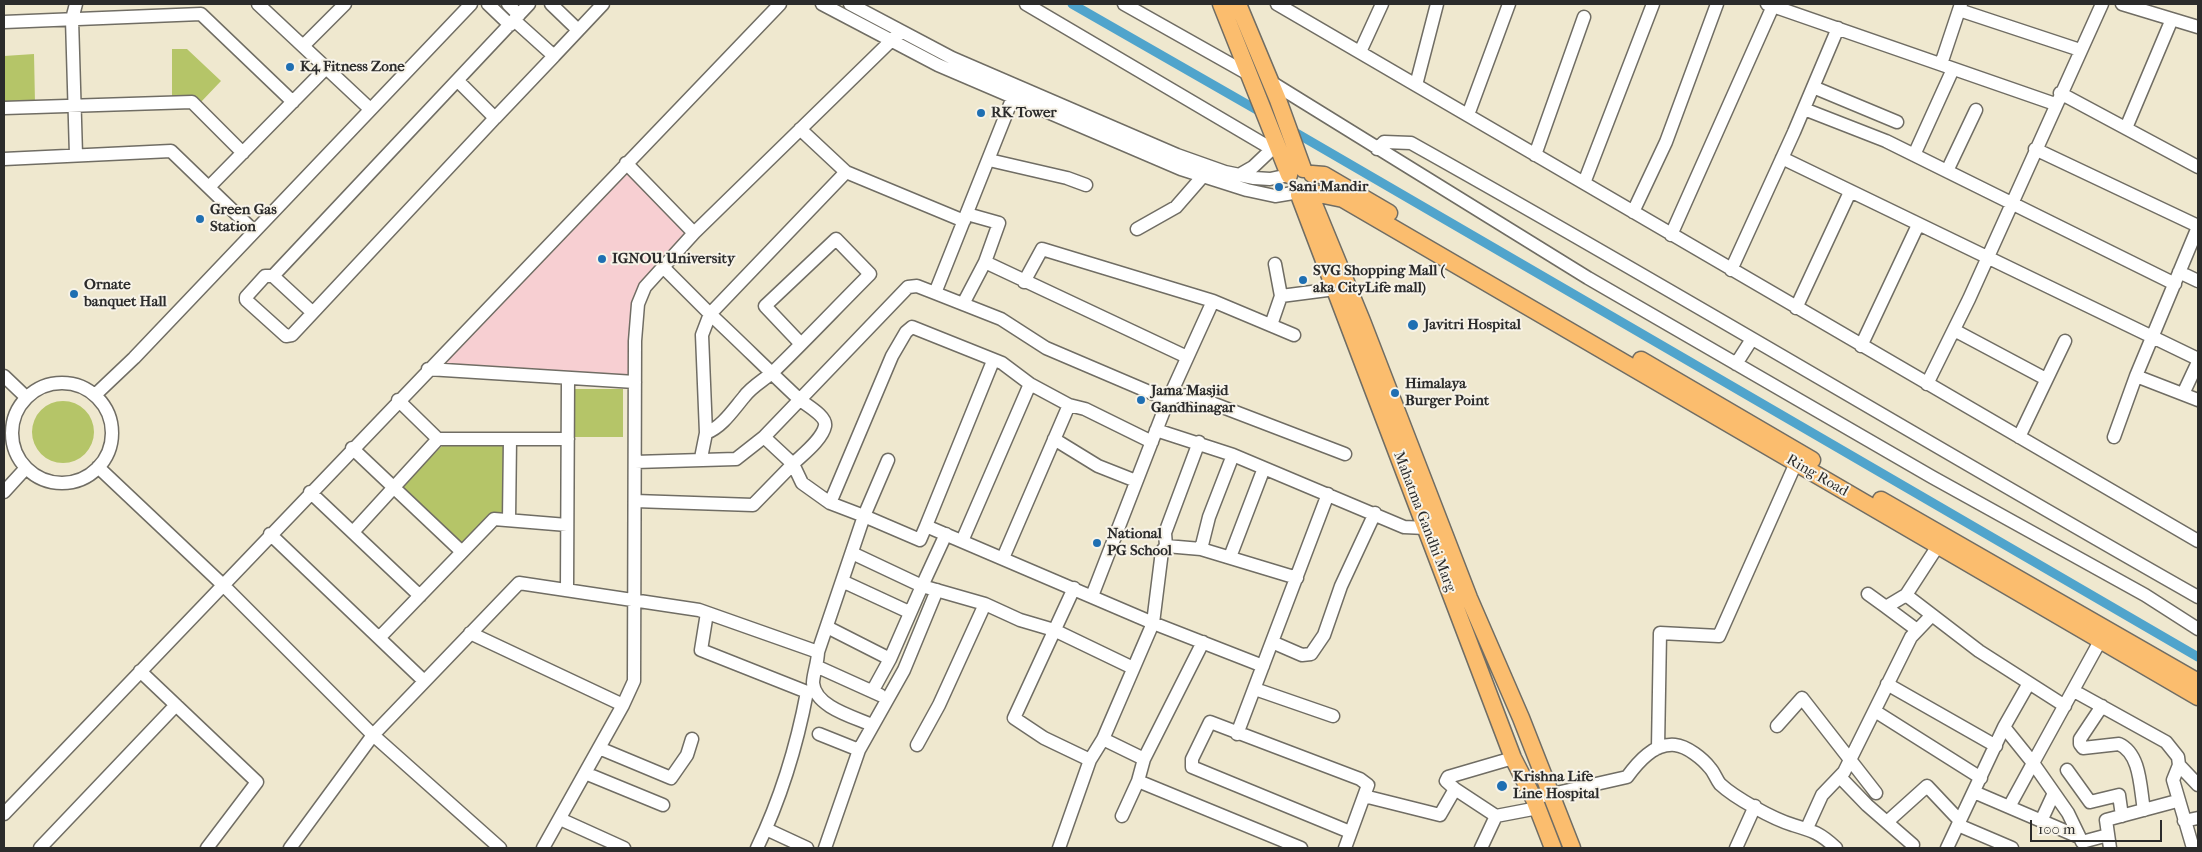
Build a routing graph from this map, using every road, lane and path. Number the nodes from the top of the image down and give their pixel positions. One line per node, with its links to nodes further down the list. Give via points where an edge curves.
1 (76, 4): 30 (street)
2 (258, 4): 39 (street)
3 (345, 4): 39 (street)
4 (471, 4): 55 (street)
5 (488, 4): 32 (street)
6 (508, 4): 32 (street)
7 (529, 4): 32 (street)
8 (551, 4): 36 (street)
9 (603, 4): 36 (street)
10 (780, 4): 73 (street)
11 (822, 4): 38 (street)
12 (850, 4): 37 (street)
13 (1026, 4): 63 (street)
14 (1124, 4): 45 (street)
15 (1221, 4): 45 (main road)
16 (1238, 4): 47 (main road)
17 (1277, 4): 29 (street)
18 (1303, 4): 29 (street)
19 (1382, 4): 41 (street)
20 (1437, 4): 48 (street)
21 (1509, 4): 58 (street)
22 (1653, 4): 80 (street)
23 (1717, 4): 86 (street, via 1666,142)
24 (2102, 4): 40 (street)
25 (2122, 4): 31 (street)
26 (1770, 5): 35 (street); 93 (street)
27 (1960, 7): 40 (street); 43 (street)
28 (1584, 16): 68 (street)
29 (1300, 17): 41 (street)
30 (72, 19): 33 (street); 52 (street, via 201,14); 53 (street)
31 (2172, 19): 34 (street); 61 (street)
32 (514, 20): 42 (street); 46 (street)
33 (4, 22)
34 (2198, 26)
35 (1838, 28): 43 (street); 49 (street)
36 (578, 30): 42 (street)
37 (901, 31): 38 (street); 78 (street, via 952,58 1177,155)
38 (892, 40): 50 (street, via 938,65); 62 (street)
39 (303, 46): 44 (street)
40 (2080, 50): 51 (street)
41 (1360, 52): 48 (street)
42 (554, 56): 59 (street)
43 (1947, 66): 51 (street); 69 (street)
44 (326, 68): 52 (street); 55 (street)
45 (1250, 75): 63 (main road)
46 (458, 81): 59 (street); 99 (street)
47 (1271, 82): 64 (street); 77 (main road)
48 (1416, 85): 58 (street)
49 (1813, 88): 56 (street); 60 (street)
50 (1013, 97): 72 (street); 79 (street)
51 (2058, 98): 61 (street); 65 (street)
52 (293, 102): 66 (street)
53 (74, 106): 54 (street); 66 (street, via 192,102); 67 (street)
54 (4, 108)
55 (370, 109): 91 (street)
56 (1804, 109): 69 (street); 70 (street)
57 (1976, 110): 75 (street)
58 (1468, 115): 68 (street)
59 (495, 118): 109 (street)
60 (1897, 122)
61 (2126, 128): 74 (street)
62 (800, 129): 76 (street); 92 (street)
63 (1275, 145): 77 (main road); 78 (street, via 1253,167)
64 (1377, 149): 115 (street, via 1384,142 1411,143); 122 (street)
65 (2035, 149): 85 (street); 89 (street)
66 (243, 153): 82 (street)
67 (76, 155): 71 (street); 82 (street, via 172,151)
68 (1535, 155): 80 (street)
69 (1914, 155): 75 (street)
70 (1782, 158): 83 (street); 98 (street)
71 (4, 159)
72 (989, 160): 81 (street); 87 (street)
73 (626, 163): 92 (street); 123 (street)
74 (2198, 166)
75 (1946, 171): 85 (street)
76 (846, 172): 87 (street); 110 (street)
77 (1302, 172): 78 (street, via 1270,179); 84 (main road, via 1288,184); 84 (main road, via 1314,184); 154 (main road, via 1324,175 1349,189)
78 (1239, 175)
79 (1203, 176): 84 (street, via 1275,196); 90 (street, via 1176,207)
80 (1584, 184): 86 (street)
81 (1086, 185)
82 (209, 187): 91 (street)
83 (1850, 192): 88 (street); 108 (street)
84 (1300, 193): 103 (main road, Mahatma Gandhi Marg); 154 (main road, Ring Road, via 1343,199); 261 (main road, via 1362,320 1469,598)
85 (2011, 204): 94 (street); 100 (street)
86 (1634, 212): 93 (street)
87 (965, 218): 95 (street, via 999,223); 104 (street)
88 (1918, 225): 94 (street); 118 (street)
89 (2198, 227): 100 (street)
90 (1137, 229)
91 (254, 231): 133 (street)
92 (694, 233): 97 (street)
93 (1671, 234): 98 (street)
94 (1987, 259): 112 (street); 114 (street)
95 (985, 262): 102 (street); 107 (street)
96 (1275, 264): 105 (street)
97 (663, 267): 110 (street); 129 (street, via 645,287 638,304 634,341)
98 (1731, 270): 108 (street)
99 (273, 276): 109 (street); 109 (street, via 265,276 246,298 284,335 292,335)
100 (2177, 278): 101 (street); 114 (street)
101 (2198, 281)
102 (1024, 282): 106 (street, via 1042,249); 119 (street)
103 (1335, 289): 105 (street); 173 (main road, Mahatma Gandhi Marg)
104 (935, 294): 107 (street); 135 (street, via 917,286 908,287)
105 (1281, 296): 111 (street)
106 (1212, 301): 111 (street); 119 (street)
107 (963, 304): 137 (street, via 1001,318 1046,348)
108 (1796, 308): 118 (street)
109 (312, 312)
110 (710, 314): 124 (street); 140 (street, via 702,335)
111 (1271, 325): 113 (street)
112 (1954, 330): 128 (street); 131 (street)
113 (1294, 335)
114 (2152, 338): 120 (street); 126 (street)
115 (1752, 339): 122 (street); 197 (street)
116 (2065, 341): 128 (street)
117 (801, 344): 117 (street, via 870,274 836,239 765,306); 124 (street)
118 (1861, 346): 131 (street)
119 (1187, 357): 137 (street)
120 (2198, 360): 132 (street)
121 (994, 361): 130 (street, via 1016,372); 167 (street, via 912,327 906,332 892,356); 172 (street)
122 (1736, 364): 206 (street, via 2145,594)
123 (428, 369): 127 (street); 136 (street)
124 (772, 373): 135 (street); 140 (street)
125 (4, 376): 134 (street)
126 (2136, 376): 132 (street); 144 (street)
127 (568, 378): 129 (street); 148 (street)
128 (2046, 379): 143 (street)
129 (635, 382): 156 (street)
130 (1030, 384): 139 (street); 177 (street)
131 (1927, 384): 143 (street)
132 (2183, 394): 138 (street)
133 (96, 395): 134 (street, via 80,385 59,382 41,387); 158 (street, via 106,408 112,430 111,447)
134 (26, 398): 160 (street, via 14,417 11,436 17,457)
135 (800, 399): 142 (street); 157 (street, via 821,417 825,426)
136 (398, 400): 145 (street); 150 (street)
137 (1168, 400): 141 (street); 151 (street, via 1191,396)
138 (2198, 400)
139 (1069, 405): 141 (street); 146 (street)
140 (706, 434): 153 (street)
141 (1154, 436): 149 (street); 161 (street)
142 (764, 437): 153 (street, via 736,459); 157 (street)
143 (2019, 437): 179 (street)
144 (2114, 437)
145 (438, 439): 147 (street); 162 (street)
146 (1054, 439): 161 (street, via 1098,466); 185 (street)
147 (510, 440): 148 (street); 170 (street)
148 (568, 440): 171 (street)
149 (1199, 442): 152 (street); 180 (street, via 1165,533)
150 (352, 448): 162 (street); 164 (street)
151 (1345, 454)
152 (1233, 455): 159 (street); 181 (street, via 1208,517)
153 (701, 458): 156 (street)
154 (1798, 458): 178 (main road, Ring Road); 246 (street, via 1719,636 1660,634)
155 (888, 460): 169 (street)
156 (635, 462): 166 (street)
157 (792, 464): 166 (street, via 753,505); 167 (street, via 802,483)
158 (98, 467): 160 (street, via 84,478 65,483 46,481); 188 (street)
159 (1264, 468): 165 (street); 184 (street)
160 (25, 469): 163 (street)
161 (1136, 481): 196 (street)
162 (393, 488): 174 (street); 182 (street)
163 (4, 492)
164 (310, 492): 174 (street); 175 (street)
165 (1328, 494): 168 (street); 186 (street)
166 (635, 501): 198 (street)
167 (830, 503): 169 (street)
168 (1375, 513): 173 (street, via 1404,527); 213 (street, via 1341,586 1324,634 1310,654 1302,655)
169 (864, 516): 172 (street, via 920,540); 183 (street)
170 (508, 520): 171 (street); 182 (street, via 494,519)
171 (568, 525): 191 (street)
172 (926, 526): 176 (street)
173 (1426, 528): 248 (main road, Mahatma Gandhi Marg)
174 (353, 532): 195 (street)
175 (270, 534): 188 (street); 211 (street)
176 (946, 534): 177 (street); 189 (street)
177 (962, 541): 185 (street)
178 (1941, 541): 194 (street); 210 (main road, Ring Road)
179 (2198, 541)
180 (1166, 546): 181 (street); 204 (street, via 1162,551)
181 (1201, 549): 184 (street)
182 (462, 552): 195 (street)
183 (852, 553): 187 (street); 189 (street)
184 (1230, 557): 186 (street)
185 (1003, 558): 190 (street)
186 (1297, 578): 213 (street)
187 (842, 581): 202 (street); 205 (street)
188 (223, 585): 219 (street); 240 (street)
189 (922, 586): 192 (street); 202 (street)
190 (1074, 588): 196 (street); 207 (street)
191 (567, 589): 198 (street); 209 (street, via 519,583)
192 (937, 590): 199 (street); 228 (street, via 904,670)
193 (1868, 594): 200 (street)
194 (1906, 595): 200 (street); 203 (street)
195 (420, 596): 211 (street)
196 (1092, 596): 204 (street)
197 (2198, 598)
198 (636, 601): 201 (street); 230 (street, via 634,681)
199 (985, 604): 207 (street, via 1020,620); 243 (street)
200 (1886, 607): 208 (street)
201 (707, 612): 214 (street); 283 (street, via 701,650 807,692 800,728)
202 (909, 612): 215 (street)
203 (1931, 616): 208 (street); 222 (street)
204 (1153, 623): 212 (street); 218 (street)
205 (827, 627): 214 (street); 215 (street)
206 (2198, 629)
207 (1054, 630): 218 (street); 251 (street, via 1014,718 1044,738)
208 (1917, 630): 223 (street, via 1910,637)
209 (470, 633): 220 (street); 230 (street)
210 (2104, 634): 221 (main road); 226 (street); 227 (main road, Ring Road)
211 (379, 638): 220 (street)
212 (1203, 642): 216 (street); 249 (street)
213 (1272, 642): 216 (street)
214 (818, 652): 217 (street)
215 (890, 658): 225 (street)
216 (1263, 666): 224 (street)
217 (818, 667): 225 (street); 235 (street, via 813,680 815,694 824,702)
218 (1133, 668): 242 (street)
219 (140, 671): 229 (street); 272 (street)
220 (423, 680): 240 (street)
221 (2198, 682)
222 (2029, 683): 231 (street); 237 (street)
223 (1887, 684): 244 (street); 250 (street)
224 (1255, 688): 234 (street); 239 (street)
225 (873, 690): 228 (street)
226 (2074, 691): 231 (street); 232 (street)
227 (2198, 697)
228 (886, 700): 235 (street)
229 (176, 705): 288 (street); 289 (street, via 257,782)
230 (623, 705): 245 (street)
231 (2065, 706): 252 (street)
232 (2102, 706): 253 (street, via 2166,742 2178,758); 271 (street, via 2080,739 2080,744 2090,748 2119,744 2131,752)
233 (1878, 713): 257 (street)
234 (1333, 716)
235 (872, 725): 247 (street)
236 (1777, 726): 250 (street, via 1802,698)
237 (2004, 727): 244 (street); 252 (street)
238 (819, 734): 247 (street)
239 (1237, 734): 265 (street, via 1360,779 1368,785); 284 (street, via 1210,722 1192,759 1192,767)
240 (373, 735): 290 (street); 291 (street)
241 (692, 739): 245 (street, via 687,755 671,778)
242 (1102, 739): 249 (street); 251 (street)
243 (918, 745)
244 (1996, 746): 257 (street)
245 (599, 748): 255 (street)
246 (1658, 748): 261 (street, via 1640,759 1627,777); 269 (street, via 1676,745 1699,756 1720,784)
247 (859, 750): 296 (street)
248 (1514, 758): 260 (street, via 1448,776 1447,784); 267 (main road, Mahatma Gandhi Marg)
249 (1144, 759): 258 (street)
250 (1850, 759): 256 (street); 264 (street)
251 (1090, 760): 297 (street)
252 (2033, 763): 263 (street); 270 (street)
253 (2179, 765): 259 (street); 266 (street, via 2173,780)
254 (2066, 770): 275 (street, via 2090,802 2119,796)
255 (585, 773): 268 (street); 277 (street)
256 (1840, 777): 280 (street); 282 (street, via 1822,795)
257 (1981, 778): 262 (street)
258 (1138, 781): 273 (street); 298 (street)
259 (2198, 785)
260 (1455, 789): 265 (street, via 1440,815); 274 (street)
261 (1552, 792): 267 (street); 302 (main road)
262 (1974, 792): 270 (street); 281 (street)
263 (2054, 792): 278 (street); 286 (street, via 2068,812)
264 (1876, 793)
265 (1364, 796): 284 (street)
266 (2177, 801): 271 (street); 279 (street)
267 (1536, 804): 274 (street); 301 (main road, Mahatma Gandhi Marg)
268 (663, 805)
269 (1755, 806): 282 (street, via 1792,825); 303 (street)
270 (2009, 807): 278 (street)
271 (2144, 810): 275 (street)
272 (4, 814)
273 (1122, 816)
274 (1496, 816): 300 (street)
275 (2122, 816): 285 (street, via 2106,820)
276 (2198, 818): 279 (street)
277 (560, 819): 292 (street); 293 (street)
278 (2041, 820): 286 (street)
279 (2184, 821): 308 (street)
280 (1887, 822): 281 (street, via 1927,786); 287 (street)
281 (1959, 823): 305 (street); 306 (street)
282 (1807, 828): 304 (street, via 1824,836)
283 (766, 829): 294 (street); 295 (street)
284 (1350, 832): 299 (street)
285 (2108, 835): 286 (street, via 2085,843); 307 (street)
286 (2079, 837)
287 (1913, 845)
288 (40, 848)
289 (207, 848)
290 (290, 848)
291 (500, 848)
292 (543, 848)
293 (624, 848)
294 (757, 848)
295 (807, 848)
296 (825, 848)
297 (1058, 848)
298 (1301, 848)
299 (1345, 848)
300 (1481, 848)
301 (1553, 848)
302 (1572, 848)
303 (1736, 848)
304 (1836, 848)
305 (1947, 848)
306 (2012, 848)
307 (2110, 848)
308 (2193, 848)

